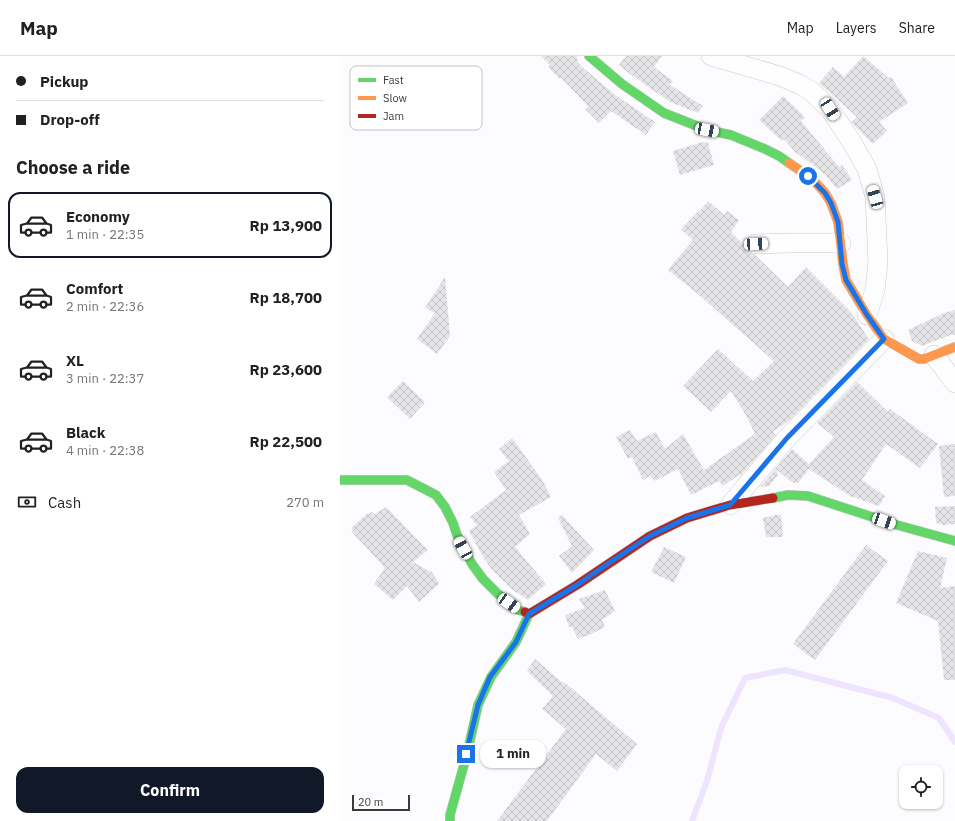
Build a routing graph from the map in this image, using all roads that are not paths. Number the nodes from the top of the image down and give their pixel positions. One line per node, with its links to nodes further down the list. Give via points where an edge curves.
1 (589, 56): 3 (street, via 622,84 664,113 765,149 808,176 831,203 838,222)
2 (711, 56): 5 (street, via 780,76 811,91 830,109 851,141 867,169 875,197 878,262 875,290)
3 (841, 243): 4 (street); 5 (street, via 846,280)
4 (756, 244)
5 (867, 315): 6 (street)
6 (884, 339): 8 (street, via 919,359); 11 (street, via 787,438)
7 (955, 347): 8 (street)
8 (934, 355): 9 (street)
9 (955, 383)
10 (340, 480): 13 (street, via 407,480 436,495 445,507 472,564 483,579 518,610)
11 (730, 505): 12 (street, via 788,495 808,496); 13 (street, via 687,518 650,536)
12 (955, 541)
13 (529, 614): 14 (street, via 516,642 490,677 478,705)
14 (450, 821)

